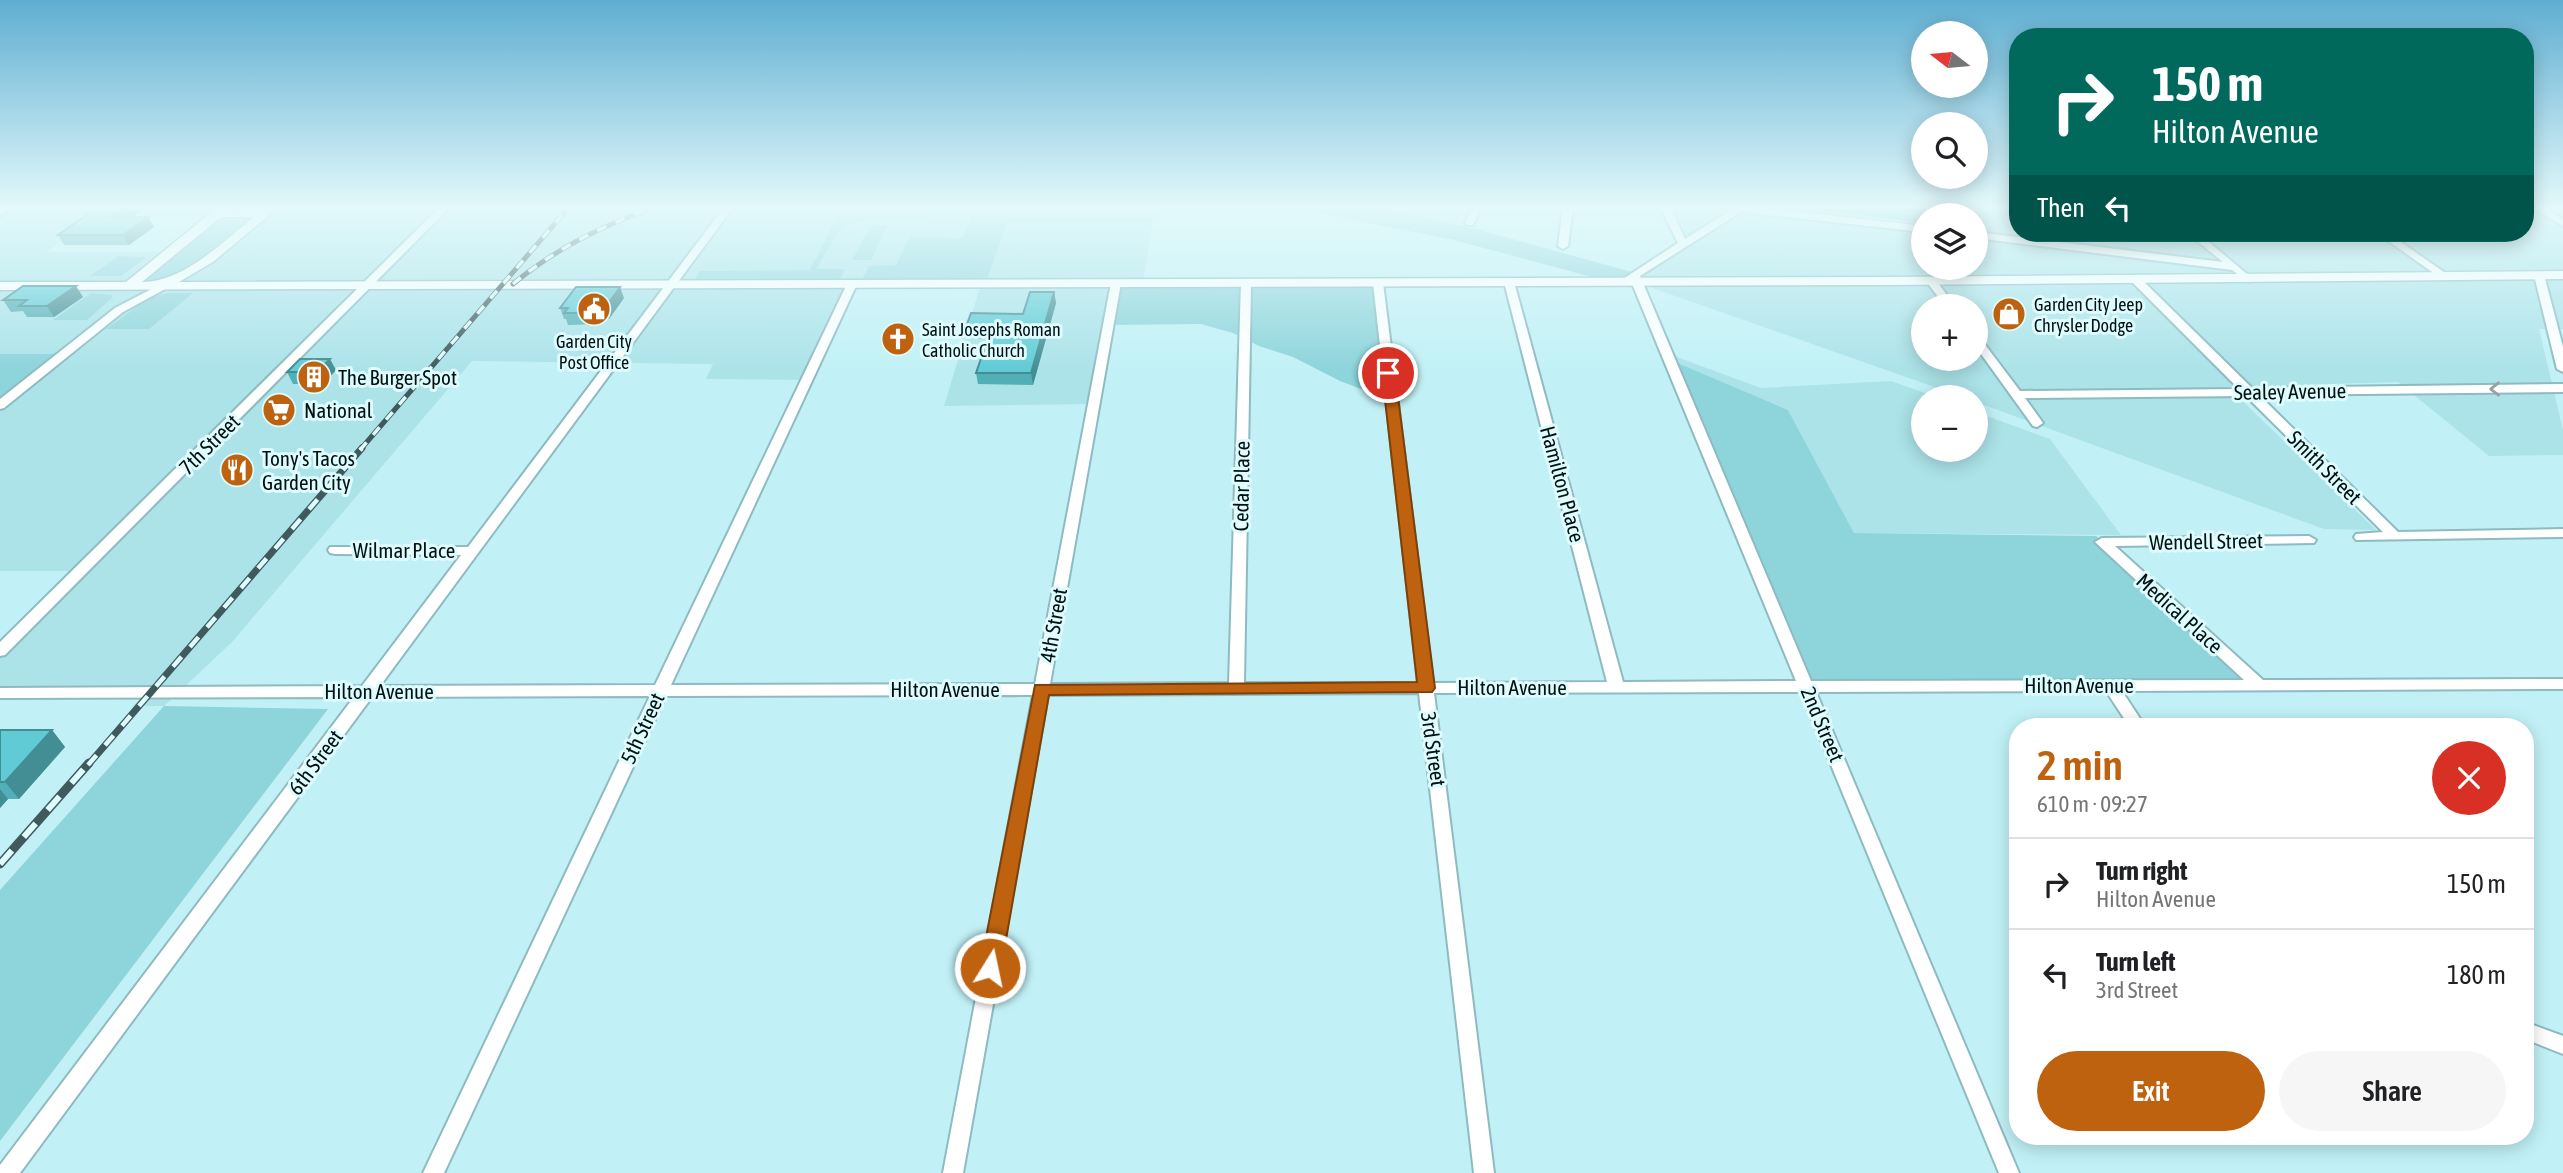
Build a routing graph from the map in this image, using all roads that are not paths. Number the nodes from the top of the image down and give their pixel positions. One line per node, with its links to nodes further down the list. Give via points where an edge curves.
1 (160, 261): 25 (main road)
2 (208, 261): 26 (main road)
3 (393, 261): 23 (street, 7th Street)
4 (690, 261): 21 (street, 6th Street)
5 (1659, 261): 14 (street)
6 (2184, 261): 9 (street)
7 (2227, 261): 9 (street)
8 (2422, 261): 12 (street)
9 (2235, 267): 13 (street)
10 (2539, 275): 11 (main road); 12 (main road); 29 (street)
11 (2563, 275)
12 (2446, 277): 13 (main road)
13 (2248, 279): 15 (main road)
14 (1632, 280): 16 (main road); 17 (main road); 49 (street, 2nd Street)
15 (2136, 280): 16 (main road); 33 (street, Smith Street)
16 (1931, 281): 27 (street)
17 (1509, 282): 20 (main road); 48 (street, Hamilton Place)
18 (1116, 283): 19 (main road); 22 (main road); 52 (street, 4th Street)
19 (1246, 283): 20 (main road); 50 (street, Cedar Place)
20 (1378, 283): 51 (street, 3rd Street)
21 (673, 284): 22 (main road); 23 (main road); 43 (street, 6th Street)
22 (852, 284): 53 (street, 5th Street)
23 (369, 285): 26 (main road); 44 (street, 7th Street)
24 (0, 286): 25 (main road)
25 (129, 286): 26 (main road); 28 (street)
26 (163, 286): 28 (street)
27 (1941, 294)
28 (119, 310): 35 (street)
29 (2559, 335): 31 (street)
30 (1988, 356): 34 (street)
31 (2563, 369)
32 (2563, 388): 33 (street, Sealey Avenue, one-way to 33)
33 (2249, 392): 34 (street, Sealey Avenue); 38 (street, Smith Street)
34 (2016, 395): 36 (street)
35 (0, 405)
36 (2037, 423)
37 (2563, 533): 38 (street)
38 (2394, 536): 39 (street)
39 (2361, 537)
40 (2309, 540): 41 (street, Wendell Street)
41 (2102, 542): 45 (street, Medical Place)
42 (335, 550): 43 (street, Wilmar Place)
43 (474, 551): 54 (street, 6th Street)
44 (0, 651)
45 (2258, 684): 46 (street, Hilton Avenue); 47 (street, Hilton Avenue)
46 (2563, 684)
47 (2110, 685): 49 (street, Hilton Avenue); 56 (street)
48 (1616, 686): 49 (street, Hilton Avenue); 51 (street, Hilton Avenue)
49 (1807, 686): 63 (street, 2nd Street)
50 (1236, 688): 51 (street, Hilton Avenue); 52 (street, Hilton Avenue)
51 (1426, 688): 62 (street, 3rd Street)
52 (1042, 689): 53 (street, Hilton Avenue); 61 (street, 4th Street)
53 (660, 690): 54 (street, Hilton Avenue); 60 (street, 5th Street)
54 (368, 691): 55 (street, Hilton Avenue); 59 (street, 6th Street)
55 (0, 693)
56 (2132, 718)
57 (2534, 1034): 58 (street)
58 (2563, 1045)
59 (7, 1173)
60 (433, 1173)
61 (953, 1173)
62 (1485, 1173)
63 (2009, 1173)

